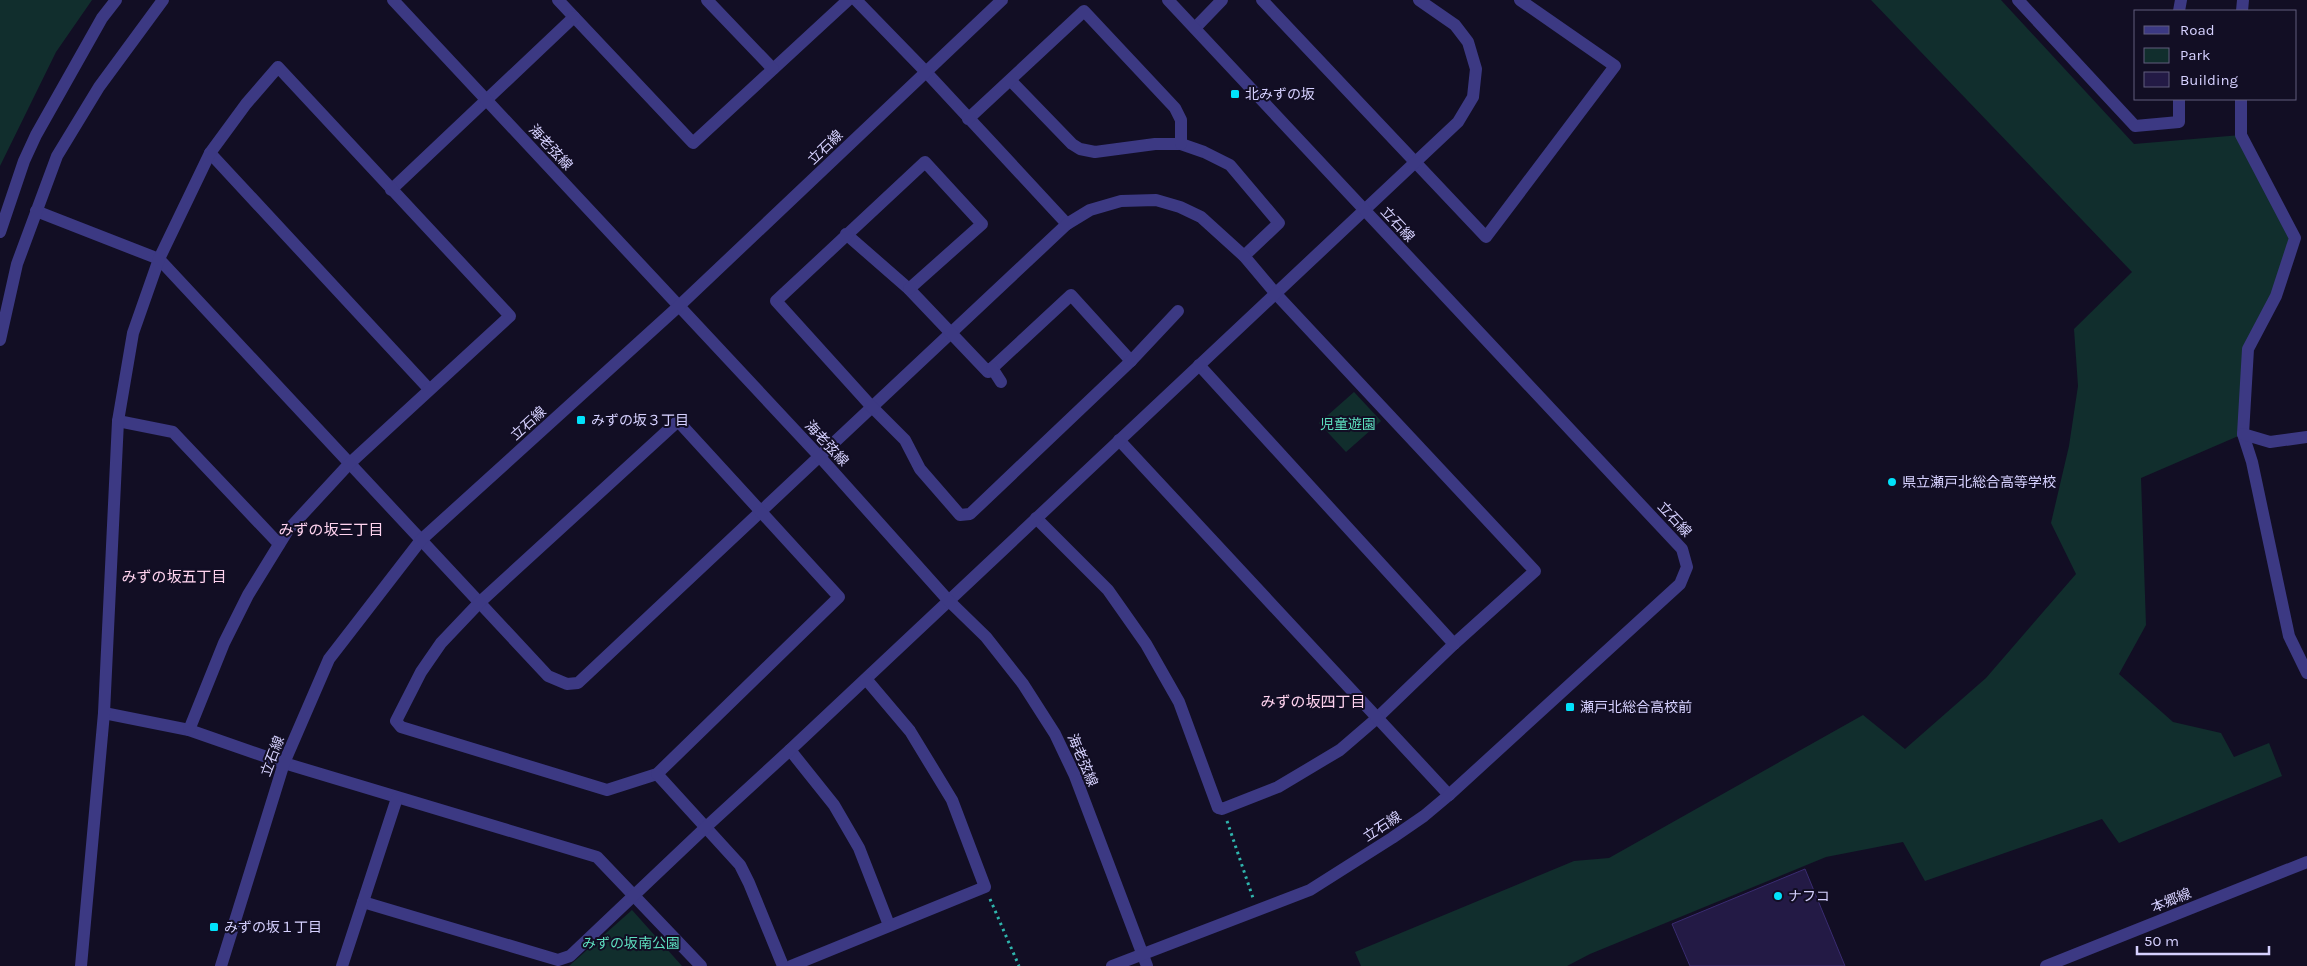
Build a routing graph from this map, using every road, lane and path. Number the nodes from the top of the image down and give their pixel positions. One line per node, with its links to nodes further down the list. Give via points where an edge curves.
1 (116, 0): 31 (street, via 102,18 36,135)
2 (163, 0): 28 (street, via 104,80 57,156)
3 (393, 0): 20 (street, 海老弦線)
4 (558, 0): 15 (street)
5 (707, 0): 17 (street)
6 (848, 0): 17 (street)
7 (856, 0): 18 (street)
8 (1002, 0): 18 (street, 立石線)
9 (1168, 0): 16 (street, 立石線)
10 (1222, 0): 16 (street)
11 (1262, 0): 26 (street)
12 (1419, 0): 26 (street, via 1455,25 1468,42 1476,69 1473,96 1458,122)
13 (1520, 0): 26 (street, via 1614,66 1486,237)
14 (2018, 0): 21 (street, via 2135,126 2179,122)
15 (574, 17): 17 (street, via 693,143); 20 (street)
16 (1195, 28): 29 (street, 立石線)
17 (773, 69)
18 (926, 72): 23 (street); 37 (street, 立石線)
19 (1011, 81): 23 (street); 24 (street, via 1080,149 1095,152); 24 (street, via 1084,11 1175,108 1181,120)
20 (486, 100): 27 (street); 37 (street, 海老弦線)
21 (2179, 100)
22 (2241, 100): 48 (street, via 2241,135 2295,238 2276,296 2248,349)
23 (968, 119): 30 (street)
24 (1181, 144): 33 (street, via 1230,164 1279,223)
25 (210, 153): 27 (street, via 278,67); 34 (street); 45 (street)
26 (1417, 162): 29 (street)
27 (391, 190): 45 (street, via 510,316)
28 (36, 211): 34 (street); 40 (street, via 17,264)
29 (1365, 211): 36 (street); 68 (street, 立石線, via 1682,549 1686,558 1686,571 1680,584)
30 (1067, 224): 33 (street, via 1090,210 1121,201 1156,200 1201,217); 39 (street)
31 (0, 232)
32 (846, 234): 35 (street); 35 (street, via 925,162 982,224); 46 (street, via 776,301)
33 (1244, 256): 36 (street)
34 (159, 259): 47 (street, via 133,333); 52 (street)
35 (909, 289): 39 (street)
36 (1276, 294): 42 (street); 59 (street, via 1535,571)
37 (679, 306): 51 (street, 海老弦線); 55 (street, 立石線)
38 (1178, 311): 41 (street)
39 (950, 332): 43 (street, via 988,372); 46 (street)
40 (0, 340)
41 (1130, 361): 43 (street, via 1071,295); 46 (street, via 970,514 960,515 920,469 905,440)
42 (1199, 365): 50 (street); 59 (street)
43 (992, 368): 44 (street)
44 (1001, 382)
45 (429, 388): 52 (street)
46 (871, 406): 51 (street)
47 (118, 422): 56 (street, via 173,432); 62 (street)
48 (2243, 434): 49 (street, via 2270,442); 60 (street, via 2252,462 2289,636)
49 (2307, 437)
50 (1119, 440): 54 (street); 63 (street)
51 (820, 457): 53 (street); 57 (street, 海老弦線)
52 (349, 464): 55 (street); 56 (street)
53 (760, 511): 58 (street, via 578,683 567,684 548,676); 58 (street, via 678,421); 67 (street, via 839,598)
54 (1036, 518): 57 (street); 70 (street, via 1108,590 1146,644 1179,702 1218,808)
55 (421, 540): 58 (street); 66 (street, 立石線, via 329,659)
56 (279, 544): 64 (street, via 224,642)
57 (948, 600): 61 (street); 78 (street, 海老弦線, via 992,645 1023,684 1055,734 1075,776)
58 (479, 603): 67 (street, via 440,644 421,672 396,721 401,728 607,790)
59 (1454, 644): 63 (street)
60 (2307, 673)
61 (866, 678): 65 (street); 73 (street, via 910,731 952,800)
62 (104, 713): 64 (street); 79 (street)
63 (1376, 719): 68 (street); 70 (street, via 1340,750 1278,788)
64 (189, 730): 66 (street)
65 (790, 750): 71 (street); 77 (street, via 834,804 859,848)
66 (284, 763): 69 (street); 80 (street, 立石線)
67 (657, 774): 71 (street)
68 (1449, 795): 76 (street, 立石線, via 1408,827 1310,890)
69 (397, 798): 74 (street, via 597,857); 75 (street)
70 (1222, 808): 76 (path)
71 (706, 827): 74 (street); 83 (street, via 740,866 749,882)
72 (2307, 862): 88 (street, 本郷線)
73 (985, 887): 77 (street); 85 (path)
74 (633, 896): 75 (street, via 570,956 558,960); 82 (street)
75 (363, 902): 81 (street)
76 (1257, 910): 78 (street, 立石線)
77 (889, 925): 84 (street)
78 (1142, 953): 86 (street, 立石線); 87 (street, 海老弦線)
79 (81, 966)
80 (221, 966)
81 (342, 966)
82 (701, 966)
83 (782, 966)
84 (790, 966)
85 (1019, 966)
86 (1112, 966)
87 (1147, 966)
88 (2046, 966)

